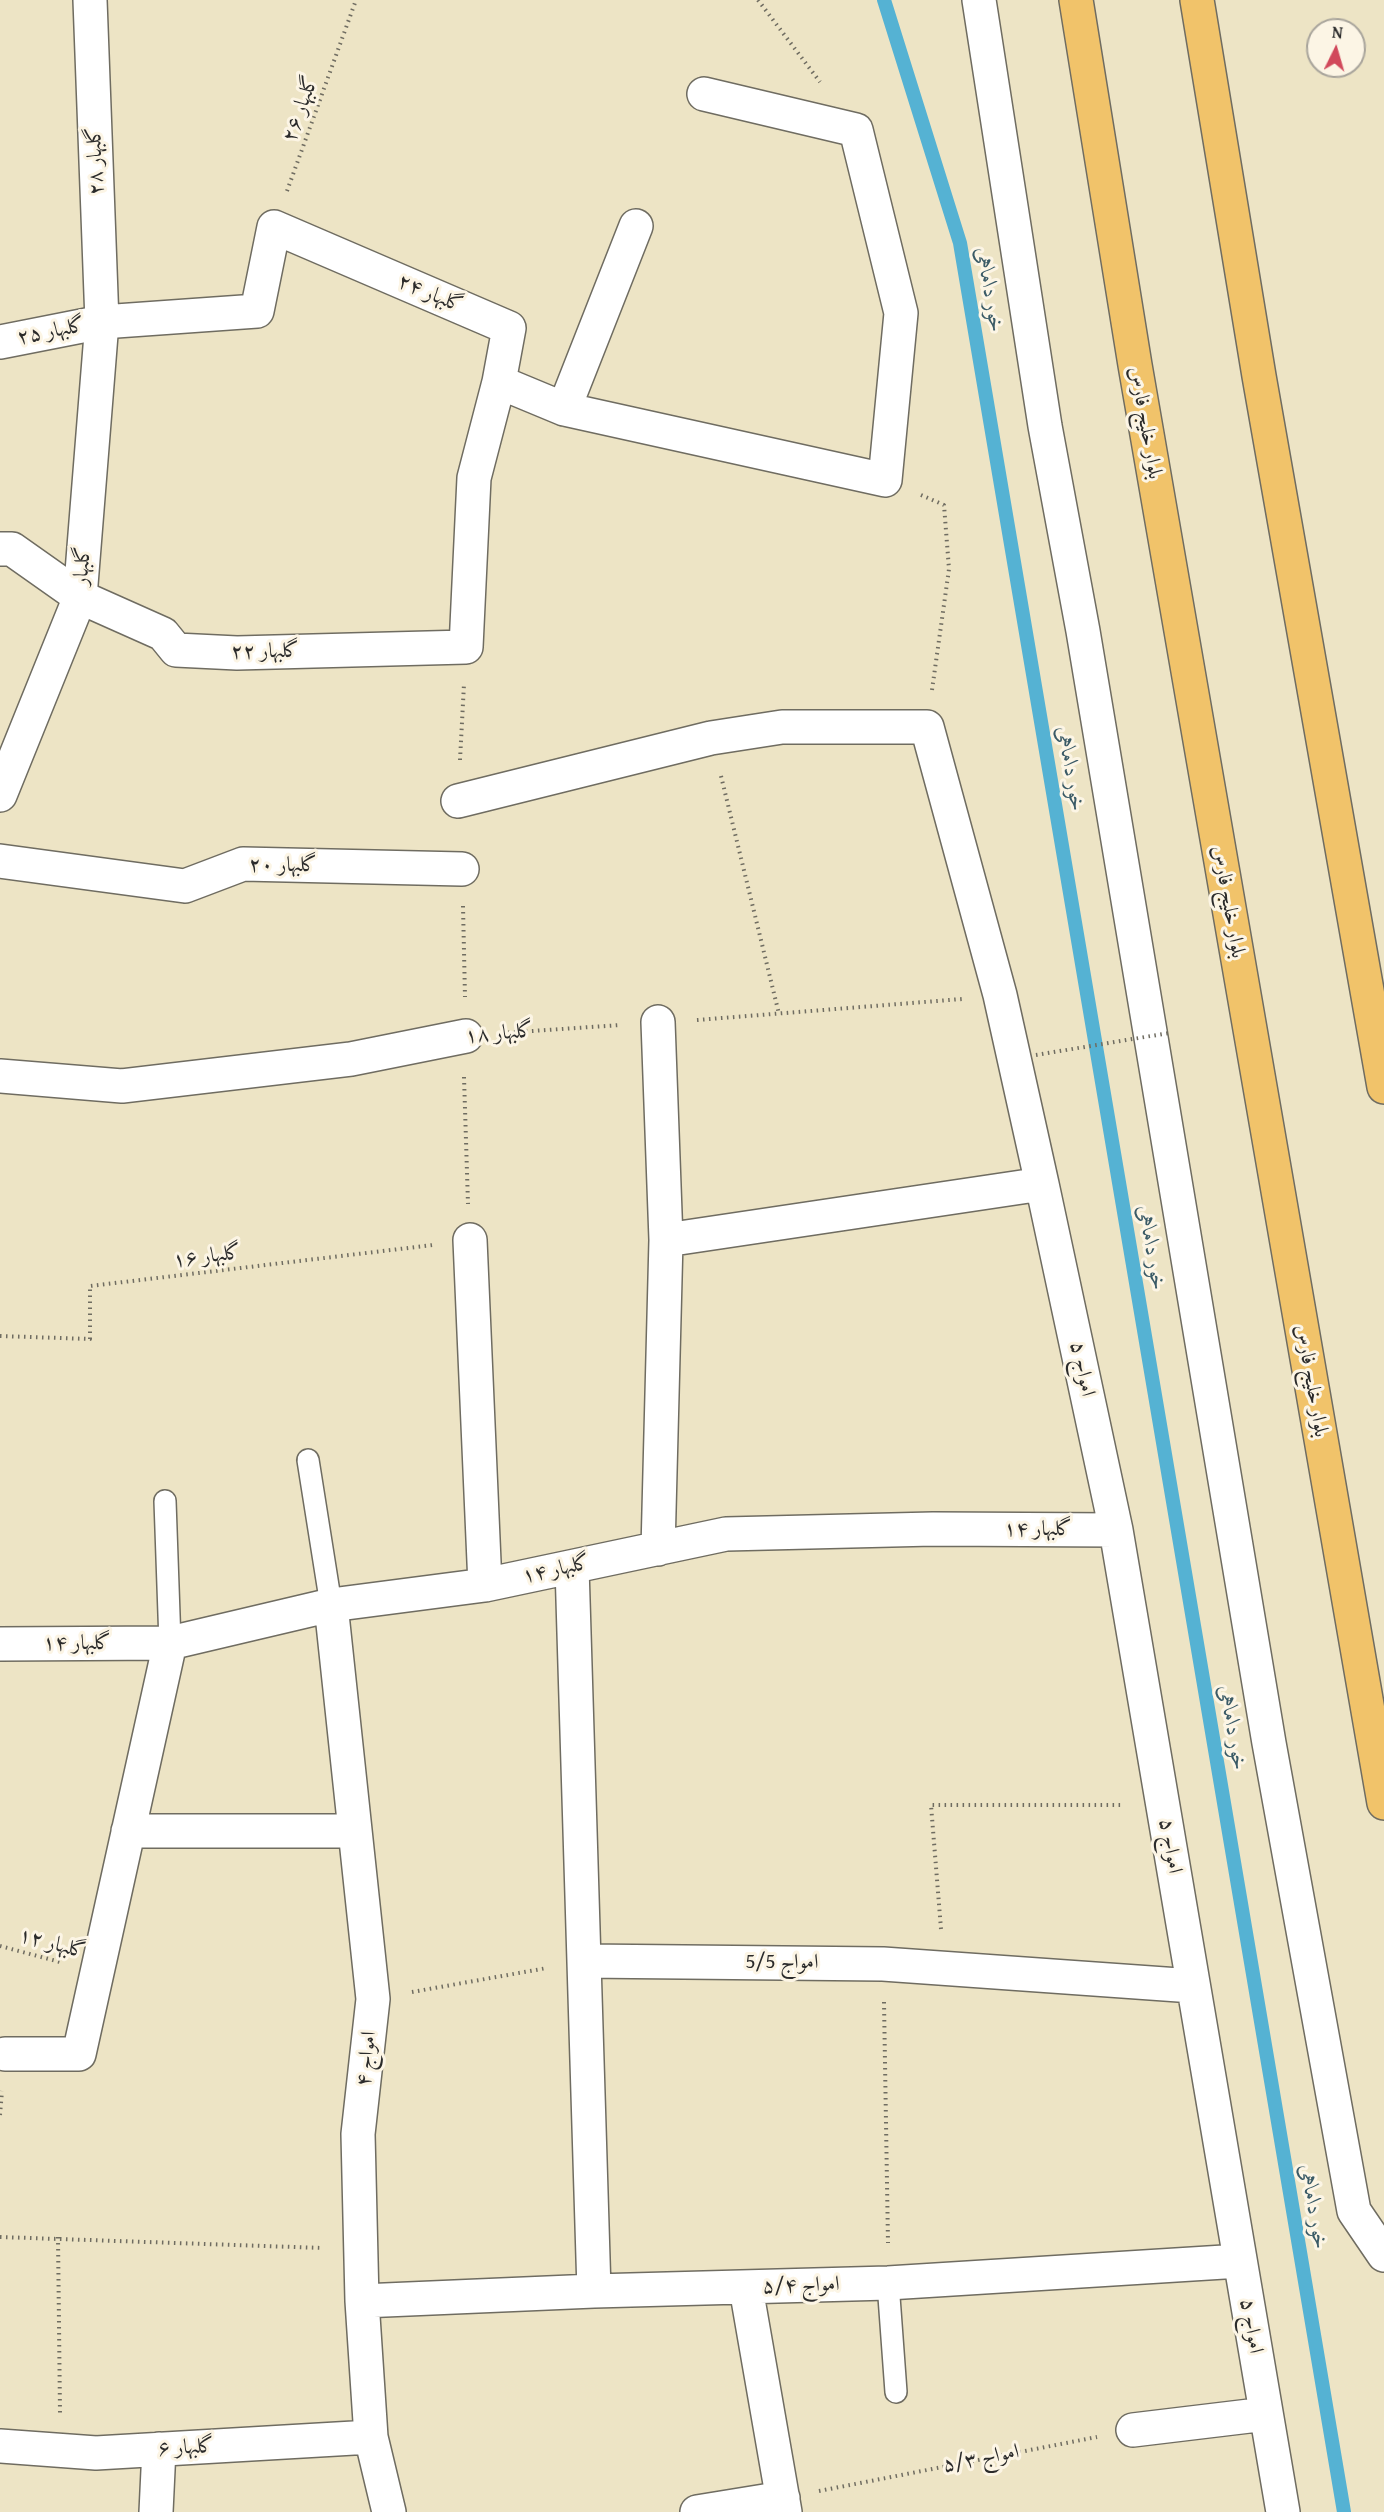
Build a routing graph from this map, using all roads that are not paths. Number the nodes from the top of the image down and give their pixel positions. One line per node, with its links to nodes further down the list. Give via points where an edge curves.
1 (90, 0): 7 (street, گلبهار ۲۸)
2 (979, 0): 40 (street, via 1045,426 1083,631 1269,1743 1354,2211)
3 (1076, 0): 34 (main road, بلوار خلیج فارس, via 1137,377)
4 (1197, 0): 21 (main road)
5 (704, 94): 10 (street, via 856,130 901,313 885,480)
6 (636, 226): 10 (street)
7 (102, 322): 8 (street, گلبهار ۲۵); 9 (street, گلبهار ۲۴, via 257,311 274,228 509,328); 12 (street, گلبهار)
8 (0, 342)
9 (499, 382): 10 (street); 13 (street, گلبهار ۲۴, via 474,478)
10 (564, 409)
11 (0, 549): 12 (street, via 12,549)
12 (80, 597): 13 (street, گلبهار ۲۲, via 164,634 176,650 237,653); 14 (street, گلبهار)
13 (466, 647)
14 (0, 795)
15 (458, 801): 22 (street, امواج ۵, via 711,738 782,728 927,727 1000,995)
16 (0, 861): 17 (street, گلبهار ۲۰, via 185,886 243,864)
17 (462, 869)
18 (658, 1022): 24 (street)
19 (466, 1036): 20 (street, گلبهار ۱۸, via 351,1059 122,1086)
20 (0, 1076)
21 (1384, 1087)
22 (1042, 1184): 24 (street); 27 (street, امواج ۵)
23 (470, 1240): 30 (street)
24 (666, 1240): 28 (street)
25 (308, 1460): 31 (lane)
26 (165, 1501): 32 (lane)
27 (1116, 1530): 28 (street, گلبهار ۱۴, via 726,1534); 38 (street, امواج ۵)
28 (658, 1549): 29 (street, گلبهار ۱۴)
29 (572, 1567): 30 (street, گلبهار ۱۴); 37 (street)
30 (485, 1586): 31 (street, گلبهار ۱۴)
31 (331, 1605): 32 (street, گلبهار ۱۴); 36 (street, امواج ۴)
32 (170, 1643): 33 (street, گلبهار ۱۴); 35 (street)
33 (0, 1644)
34 (1384, 1803)
35 (128, 1831): 36 (street); 39 (street, via 79,2054)
36 (354, 1831): 45 (street, امواج ۴, via 373,1999 358,2134)
37 (584, 1962): 38 (street, امواج 5/5, via 883,1964); 44 (street)
38 (1193, 1986): 41 (street, امواج ۵)
39 (5, 2054)
40 (1384, 2255)
41 (1240, 2261): 42 (street, امواج ۵/۴); 47 (street, امواج ۵)
42 (888, 2283): 43 (street, امواج ۵/۴); 46 (lane)
43 (746, 2288): 44 (street, امواج ۵/۴); 52 (street)
44 (594, 2291): 45 (street, امواج ۵/۴)
45 (362, 2301): 49 (street, امواج ۴)
46 (896, 2392)
47 (1266, 2414): 48 (street); 56 (street, امواج ۵)
48 (1133, 2430)
49 (371, 2438): 51 (street, گلبهار ۶); 54 (street, امواج ۴)
50 (0, 2446): 51 (street, گلبهار ۶, via 96,2452)
51 (159, 2450): 53 (street)
52 (784, 2505): 55 (street)
53 (156, 2512)
54 (389, 2512)
55 (697, 2512)
56 (1283, 2512)

